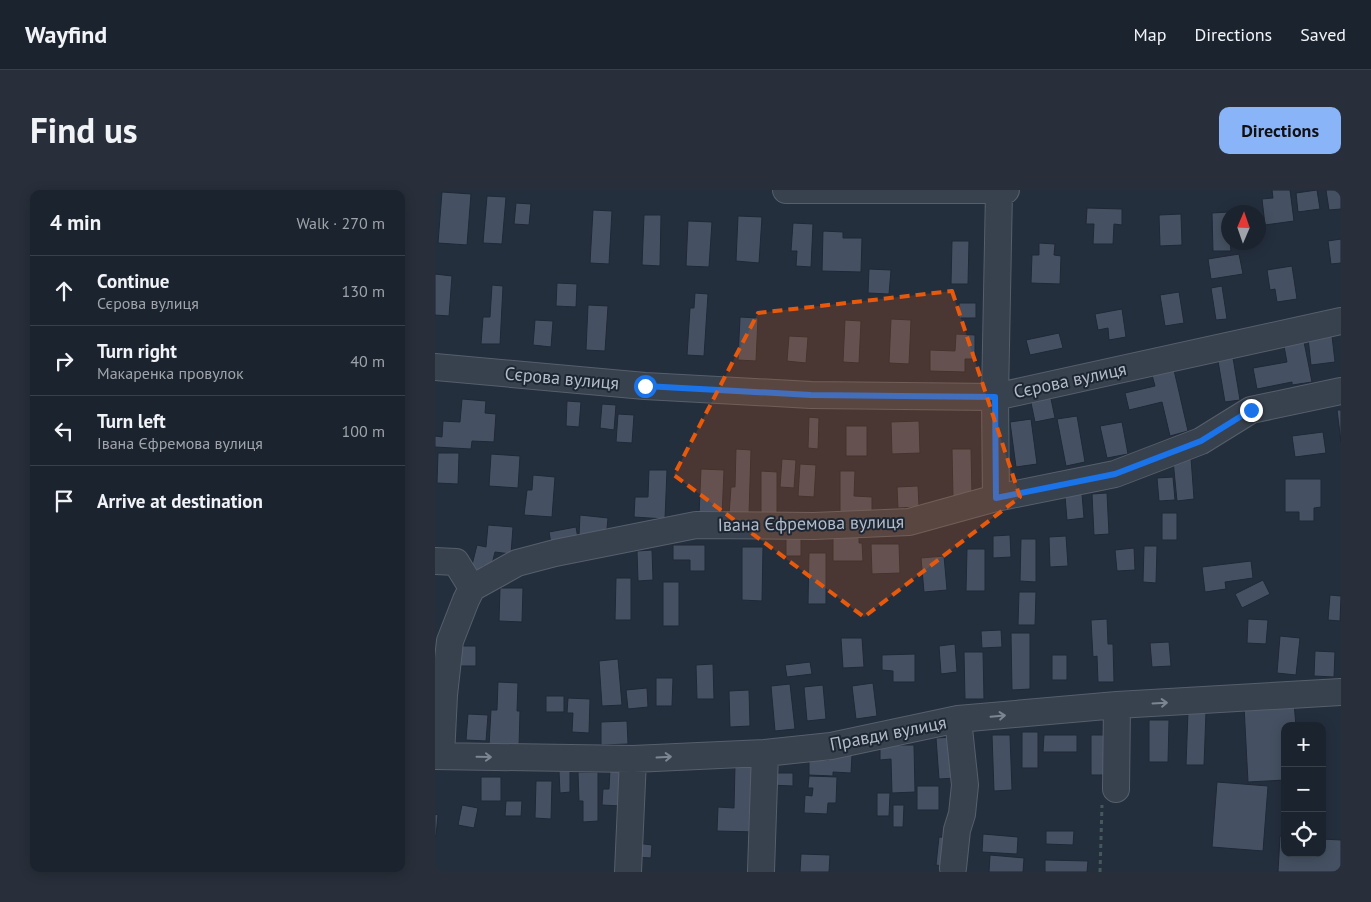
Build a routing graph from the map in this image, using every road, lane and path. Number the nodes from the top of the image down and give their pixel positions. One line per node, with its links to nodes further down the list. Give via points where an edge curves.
1 (786, 190): 2 (street)
2 (1002, 190): 6 (street)
3 (1341, 321): 6 (street, Сєрова вулиця)
4 (435, 367): 6 (street, Сєрова вулиця, via 645,386 811,395)
5 (1341, 391): 7 (street, Івана Єфремова вулиця, via 1251,410 1201,441 1115,474)
6 (995, 397): 7 (street)
7 (996, 498): 9 (street, Івана Єфремова вулиця, via 909,522 696,526 517,563)
8 (435, 561): 9 (street, via 456,562)
9 (472, 588): 14 (street, via 450,641)
10 (1341, 692): 11 (street, Правди вулиця, one-way to 10)
11 (1117, 705): 12 (street, Правди вулиця, one-way to 11); 16 (street)
12 (958, 719): 13 (street, Правди вулиця, via 831,746); 17 (street, via 965,785)
13 (765, 753): 15 (street, Правди вулиця, one-way to 13); 18 (street)
14 (438, 756): 15 (street, Правди вулиця, one-way to 15)
15 (633, 759): 19 (street)
16 (1116, 789): 20 (path, via 1102,792)
17 (953, 868)
18 (761, 870)
19 (628, 872)
20 (1100, 872)

